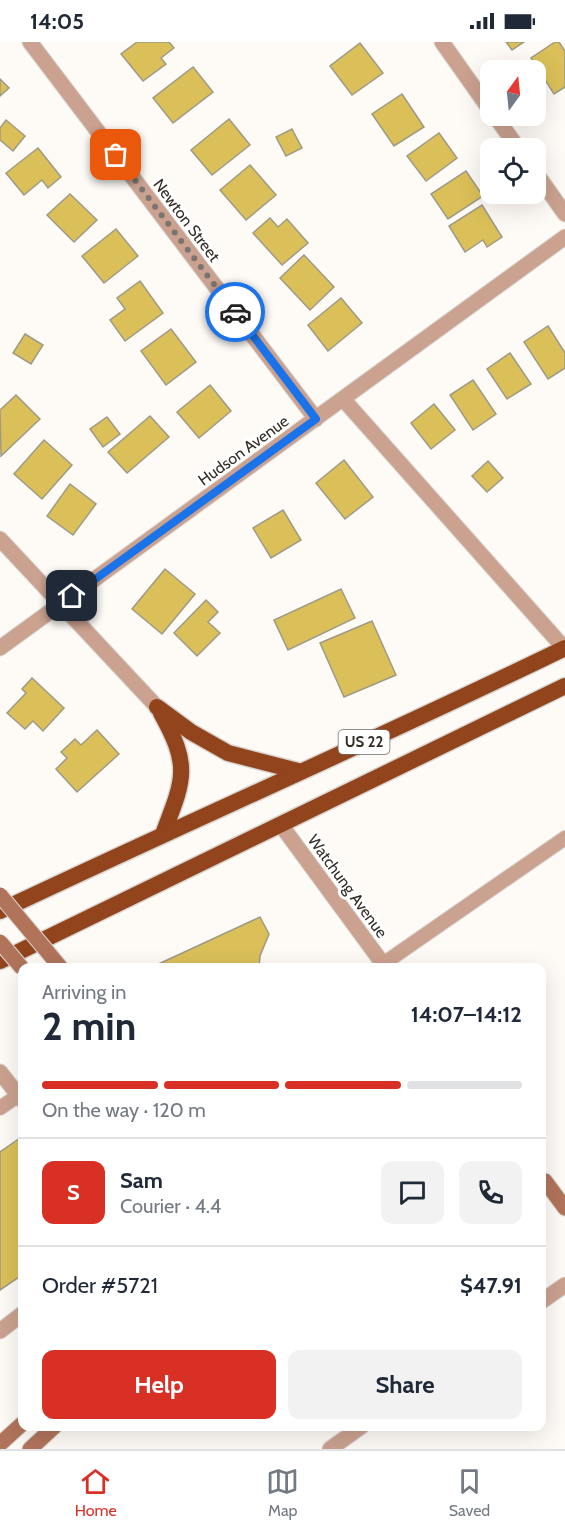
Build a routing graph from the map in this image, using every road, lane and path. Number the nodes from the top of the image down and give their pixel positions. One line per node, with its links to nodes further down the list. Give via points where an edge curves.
1 (30, 42): 8 (street, Newton Street)
2 (442, 42): 3 (street)
3 (480, 96)
4 (546, 187): 5 (street)
5 (565, 214)
6 (565, 237): 7 (street, Hudson Avenue)
7 (344, 399): 8 (street, Hudson Avenue); 12 (street)
8 (316, 419): 10 (street, Hudson Avenue)
9 (0, 539): 10 (street)
10 (61, 603): 11 (street, Hudson Avenue); 14 (street)
11 (0, 648)
12 (565, 648): 15 (highway, US 22)
13 (565, 686): 16 (highway, US 22)
14 (157, 707): 15 (highway, via 228,753); 17 (highway, via 175,738 183,766 179,794)
15 (298, 771): 17 (highway, US 22)
16 (281, 825): 22 (highway, US 22); 25 (street, Watchung Avenue)
17 (163, 834): 20 (highway, US 22)
18 (565, 838): 26 (lane)
19 (0, 895): 24 (main road, bridge)
20 (0, 911)
21 (0, 942): 23 (main road, bridge)
22 (0, 961)
23 (18, 963)
24 (57, 963)
25 (382, 963)
26 (388, 963)
27 (0, 1072): 28 (street)
28 (18, 1094)
29 (18, 1099): 30 (lane)
30 (0, 1108)
31 (546, 1184): 32 (main road)
32 (565, 1208)
33 (565, 1285): 34 (street)
34 (546, 1298)
35 (18, 1317): 36 (street)
36 (0, 1331)
37 (18, 1428): 40 (main road)
38 (50, 1431): 41 (main road)
39 (355, 1431): 42 (street)
40 (0, 1444)
41 (30, 1449)
42 (330, 1449)

